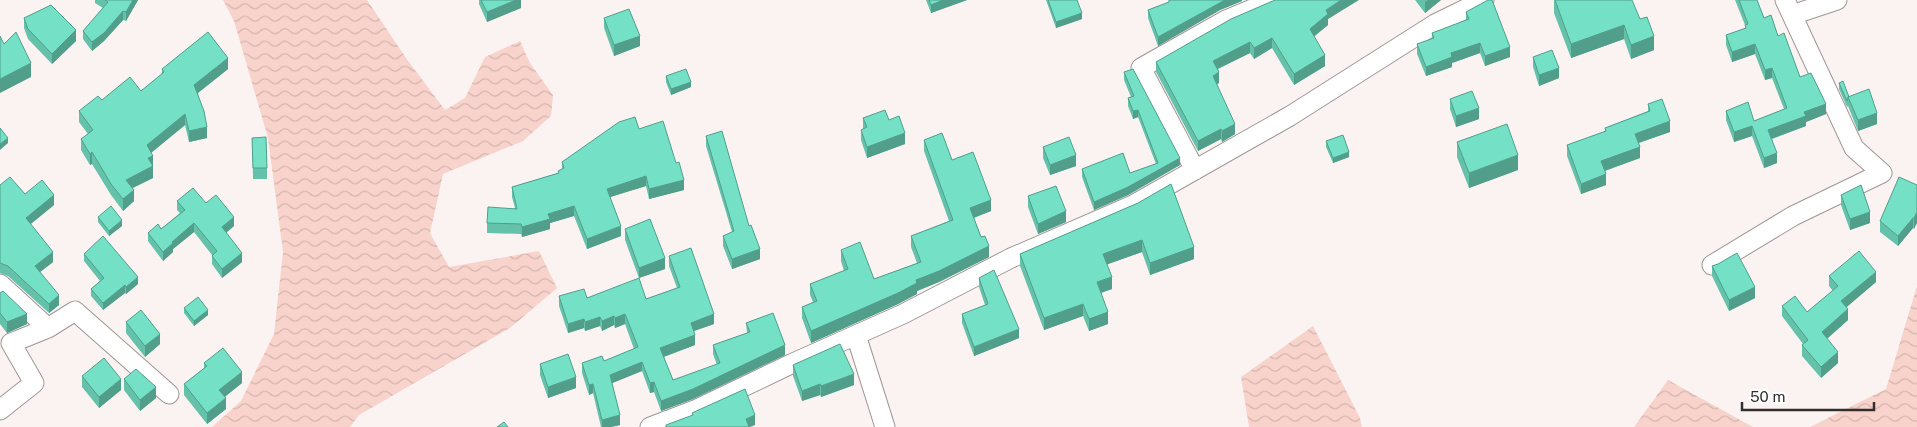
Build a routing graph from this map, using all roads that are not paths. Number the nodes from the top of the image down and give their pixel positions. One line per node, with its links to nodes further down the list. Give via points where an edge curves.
1 (1274, 0): 5 (street, via 1226,20 1141,68)
2 (1484, 0): 5 (street, via 1435,24 1290,116)
3 (1837, 0): 4 (street)
4 (1789, 8): 6 (street, via 1854,148 1882,173 1793,216)
5 (1195, 170): 9 (street, via 1133,205 1011,258)
6 (1712, 265)
7 (0, 284): 8 (street)
8 (48, 328): 10 (street, via 74,311); 11 (street, via 11,343 34,383)
9 (856, 335): 12 (street, via 697,409); 13 (street)
10 (169, 394)
11 (0, 410)
12 (650, 427)
13 (884, 427)

